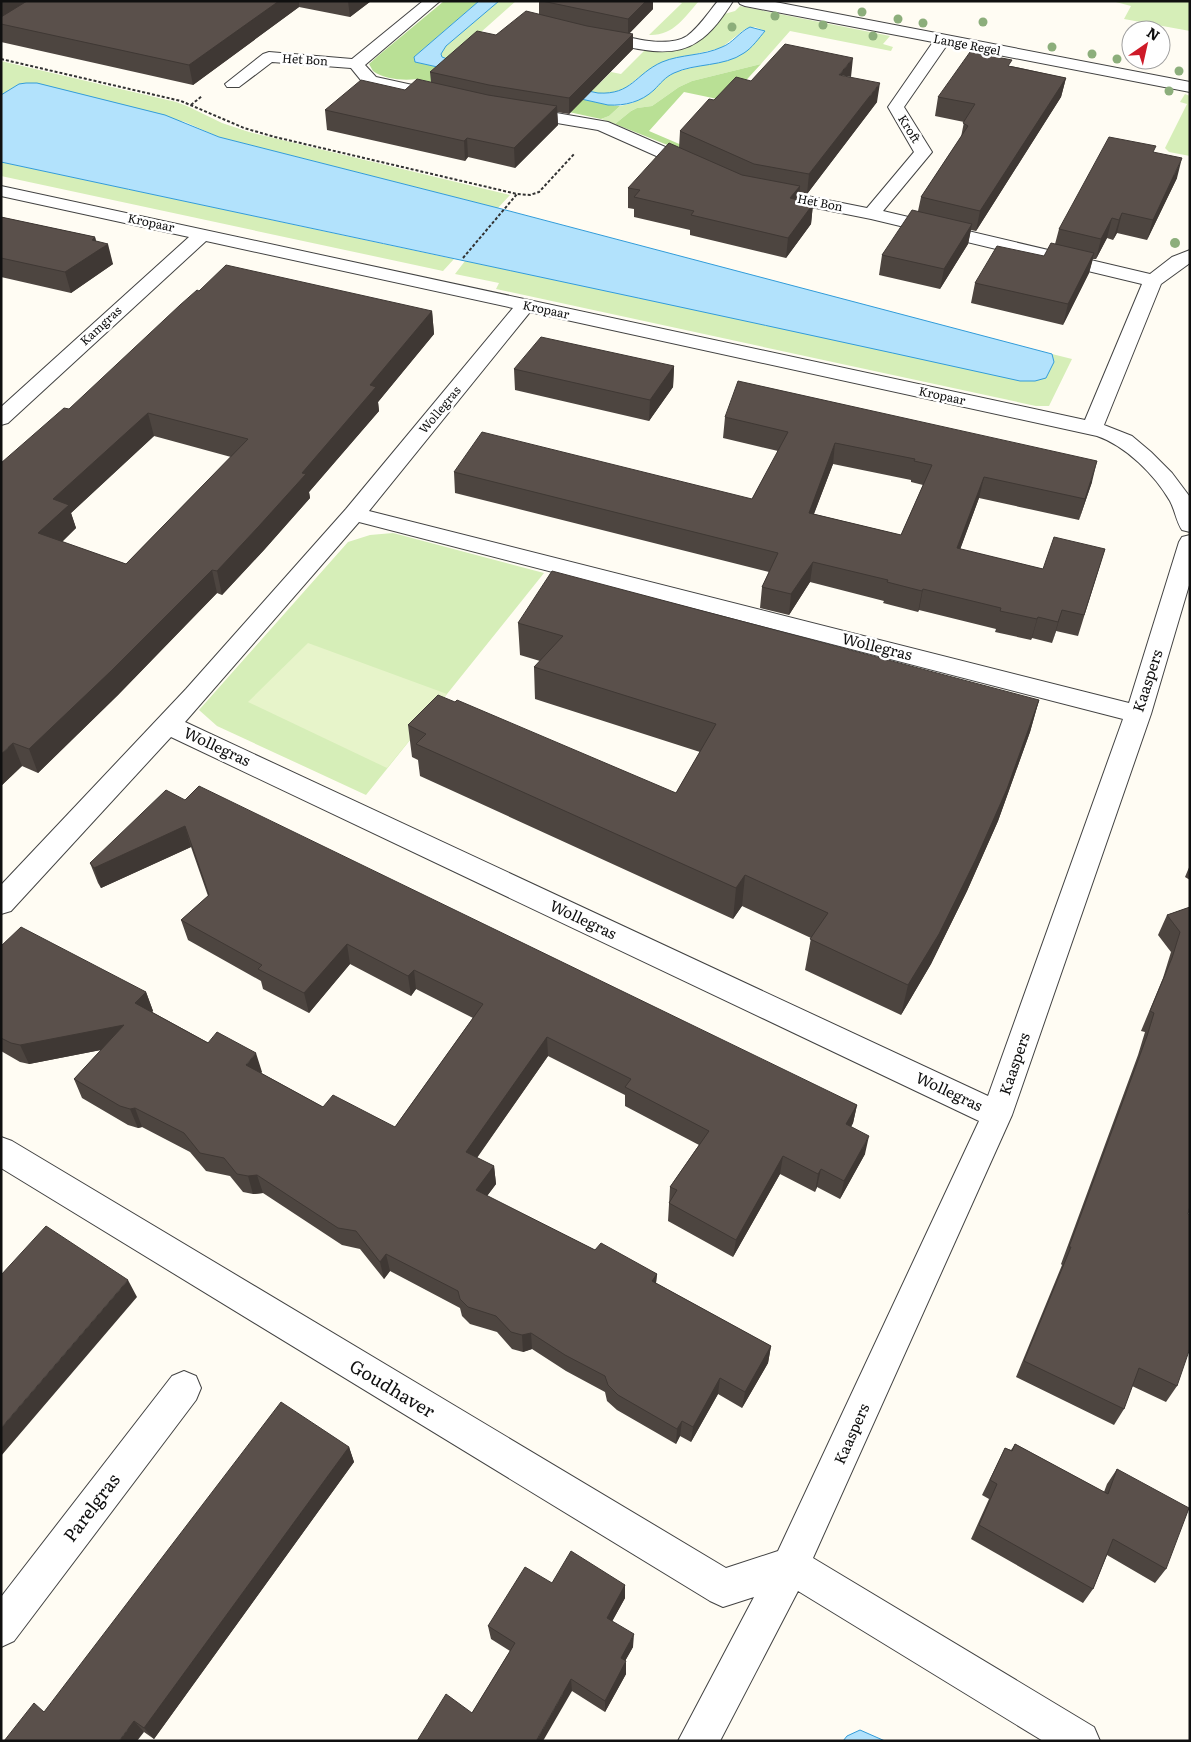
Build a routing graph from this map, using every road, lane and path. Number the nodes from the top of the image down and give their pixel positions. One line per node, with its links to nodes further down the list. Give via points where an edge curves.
1 (433, 1): 7 (street)
2 (726, 1): 4 (street, via 691,39 673,45 650,45)
3 (745, 1): 5 (street, Lange Regel)
4 (577, 30)
5 (942, 40): 9 (street, Lange Regel); 17 (street, Kroft, via 896,108 923,152)
6 (1, 59): 16 (path, via 182,101 244,128 275,137)
7 (356, 64): 8 (street, Het Bon, via 269,57); 10 (street, via 370,81)
8 (233, 84)
9 (1190, 87)
10 (461, 101)
11 (508, 110): 12 (street)
12 (602, 126): 13 (street); 16 (path, via 539,192)
13 (710, 173)
14 (747, 189): 17 (street, Het Bon)
15 (1, 191): 18 (street, Kropaar)
16 (517, 194): 19 (path)
17 (871, 214): 21 (street, Het Bon)
18 (202, 234): 22 (street, Kropaar); 23 (street, Kamgras)
19 (462, 259)
20 (1186, 261): 21 (street)
21 (1153, 281): 24 (street)
22 (525, 306): 24 (street, Kropaar); 25 (street, Wollegras)
23 (1, 419)
24 (1092, 428): 26 (street, via 1124,441 1154,467 1178,494 1186,507)
25 (354, 514): 28 (street, Wollegras); 29 (street, Wollegras)
26 (1190, 525)
27 (1190, 542): 28 (street, Kaaspers)
28 (1138, 714): 31 (street, Kaaspers)
29 (169, 725): 30 (street, Wollegras); 31 (street, Wollegras)
30 (6, 891)
31 (997, 1115): 34 (street, Kaaspers)
32 (1, 1151): 34 (street, Goudhaver, via 723,1588)
33 (184, 1388): 35 (street, Parelgras)
34 (792, 1566): 36 (street, Kaaspers); 37 (street)
35 (1, 1628)
36 (698, 1741)
37 (1080, 1741)

